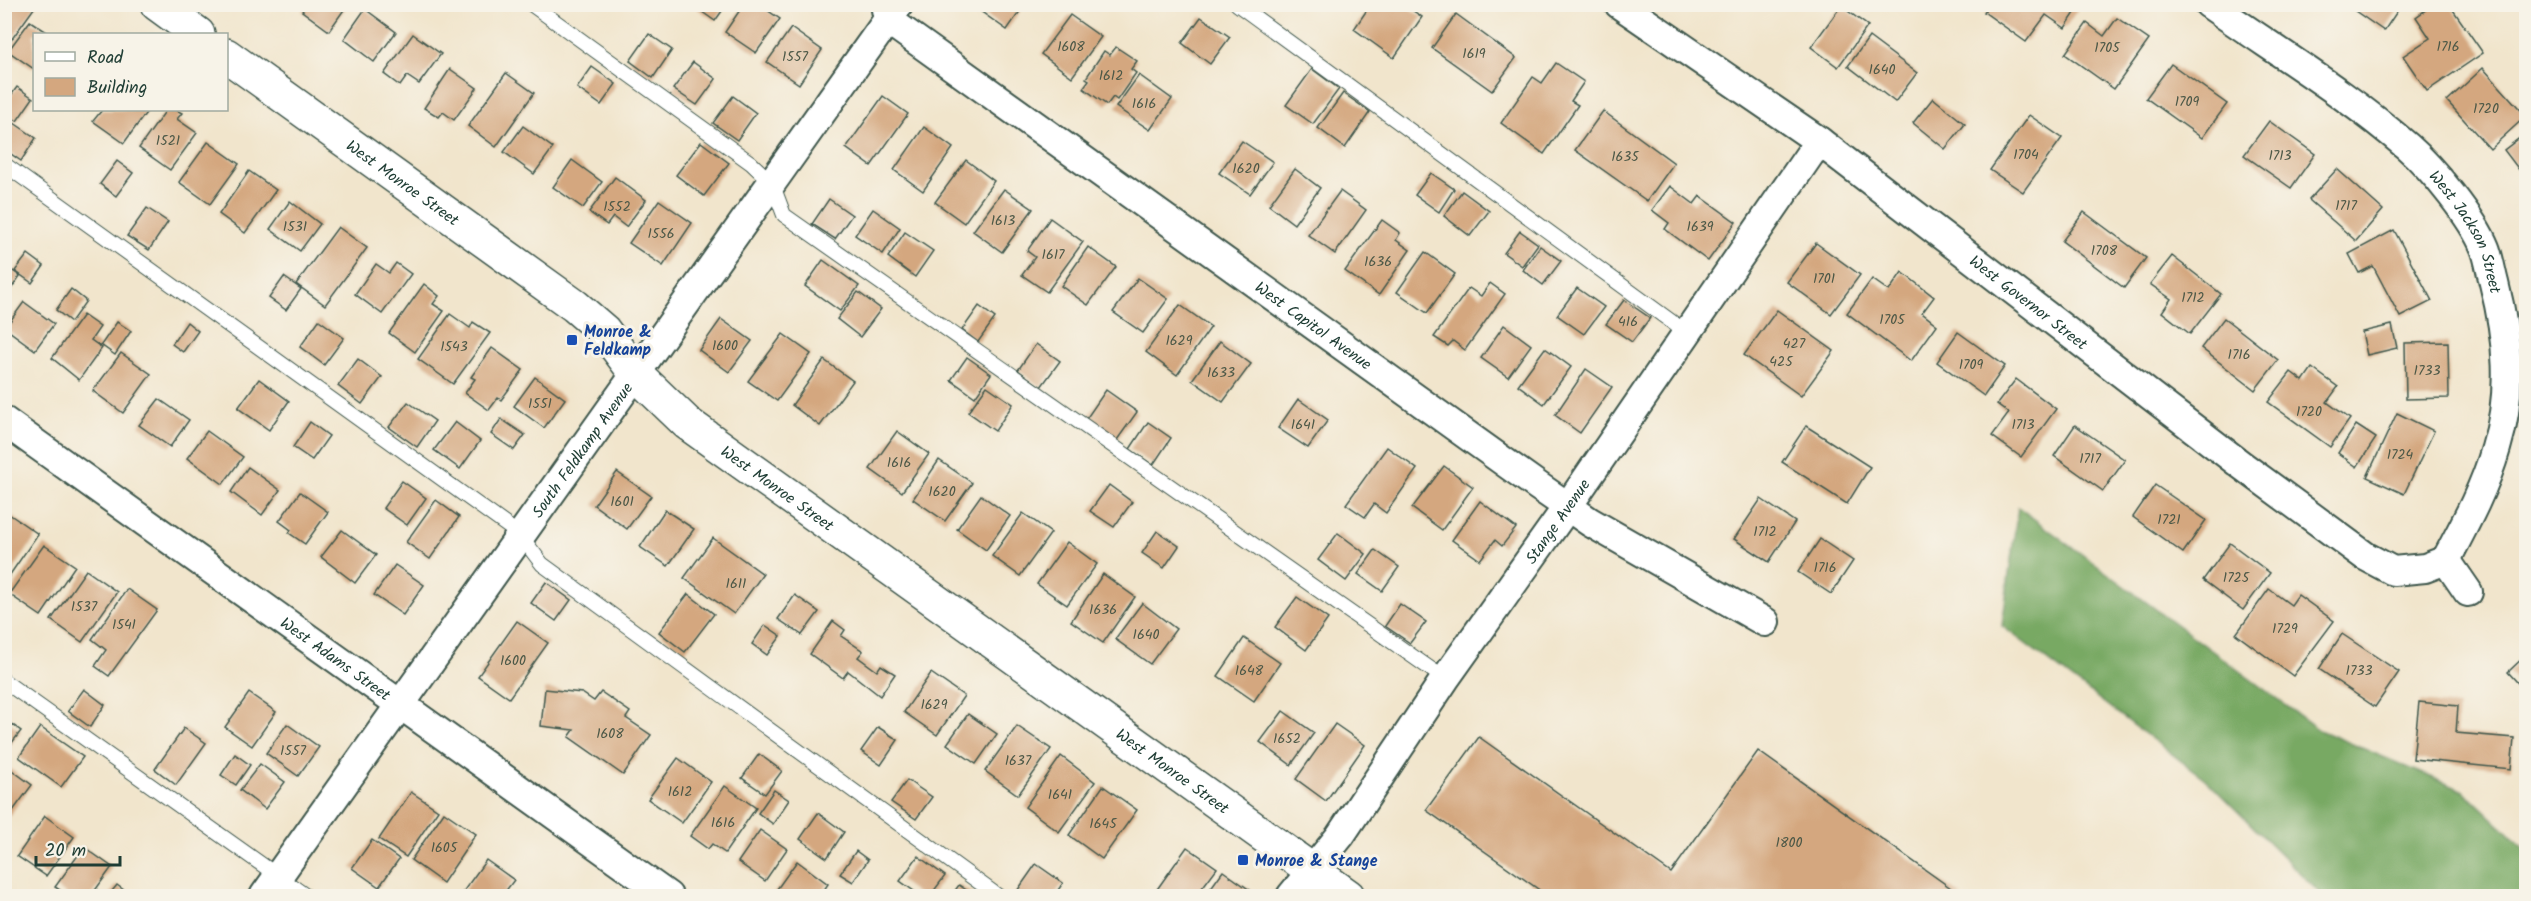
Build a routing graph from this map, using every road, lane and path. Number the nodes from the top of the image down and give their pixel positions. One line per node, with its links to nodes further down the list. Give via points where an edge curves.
1 (157, 4): 7 (street)
2 (531, 4): 11 (lane, via 751,163)
3 (1237, 4): 12 (lane)
4 (1619, 4): 9 (street, West Governor Street)
5 (2209, 4): 17 (street, West Jackson Street, via 2410,148 2452,194 2485,247 2502,314 2508,366 2505,410 2496,449 2472,510)
6 (891, 10): 11 (street, South Feldkamp Avenue); 15 (street, West Capitol Avenue)
7 (197, 33)
8 (228, 56): 13 (street, West Monroe Street, via 575,306 604,331)
9 (1819, 141): 12 (street, Stange Avenue); 17 (street, West Governor Street, via 2365,556 2393,571 2425,568)
10 (4, 164): 16 (lane)
11 (772, 183): 13 (street, South Feldkamp Avenue); 20 (lane, via 784,214)
12 (1687, 333): 15 (street, Stange Avenue)
13 (636, 374): 16 (street, South Feldkamp Avenue); 23 (street, West Monroe Street, via 687,423)
14 (4, 421): 22 (street, West Adams Street)
15 (1568, 506): 19 (street, West Capitol Avenue); 20 (street, Stange Avenue)
16 (520, 535): 22 (street, South Feldkamp Avenue); 27 (lane, via 542,564)
17 (2446, 560): 18 (street)
18 (2468, 592)
19 (1765, 622)
20 (1445, 679): 23 (street, Stange Avenue, via 1340,836)
21 (4, 681): 24 (lane)
22 (400, 705): 24 (street, South Feldkamp Avenue); 26 (street, West Adams Street)
23 (1311, 870): 28 (street, Stange Avenue); 29 (street, West Monroe Street)
24 (271, 887): 25 (lane)
25 (306, 897)
26 (668, 897)
27 (998, 897)
28 (1292, 897)
29 (1348, 897)

